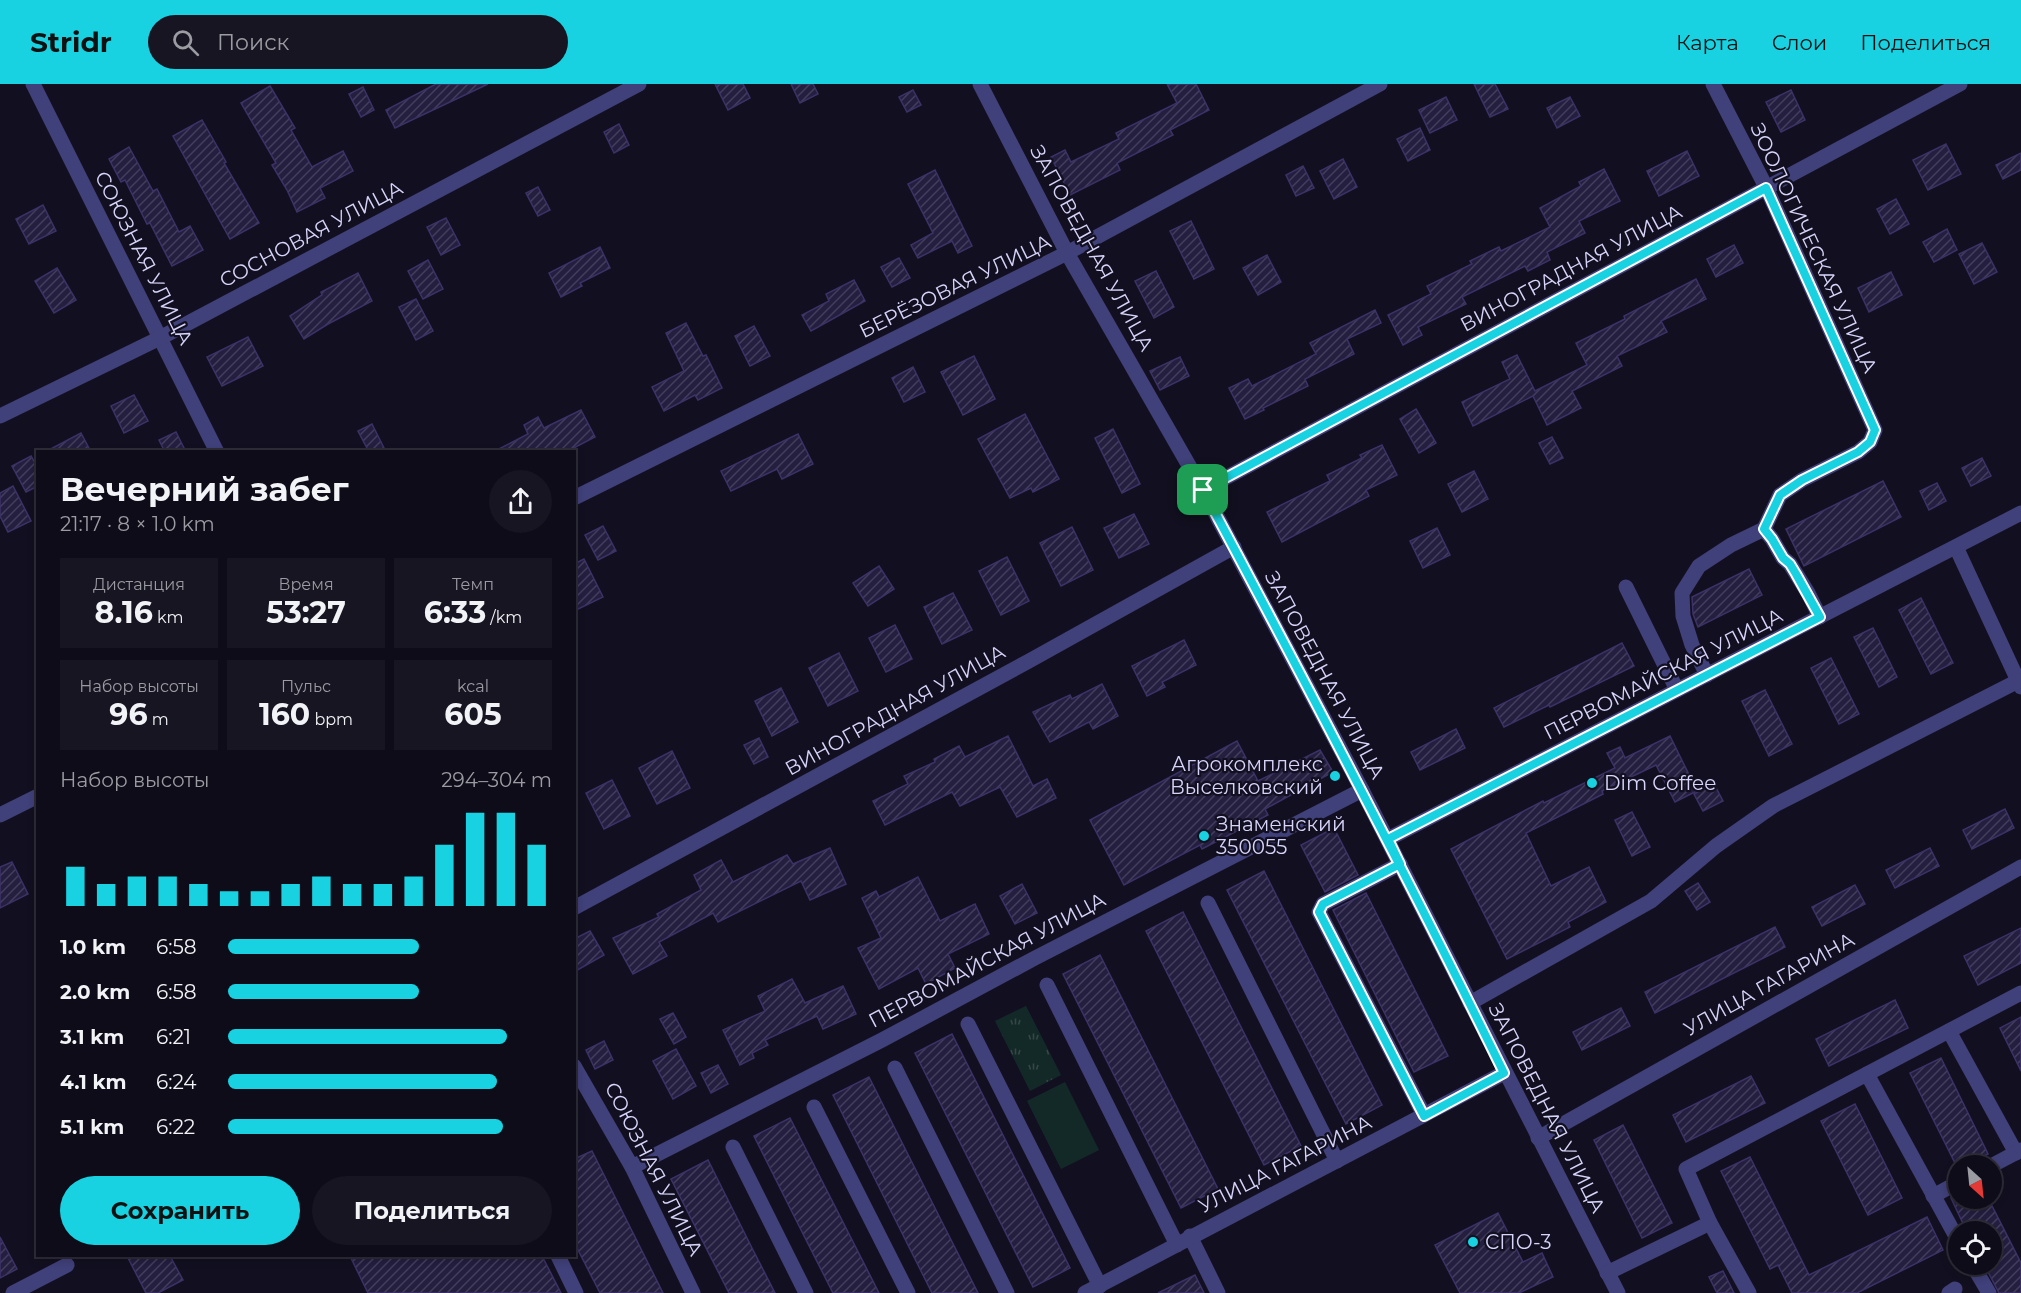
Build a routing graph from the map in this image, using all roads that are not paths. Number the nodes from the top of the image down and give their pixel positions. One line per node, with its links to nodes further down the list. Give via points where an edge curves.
1 (33, 84): 9 (street, СОЮЗНАЯ УЛИЦА)
2 (639, 84): 9 (street, СОСНОВАЯ УЛИЦА)
3 (980, 84): 8 (street, ЗАПОВЕДНАЯ УЛИЦА)
4 (1380, 84): 8 (street, БЕРЁЗОВАЯ УЛИЦА)
5 (1713, 84): 7 (street, ЗООЛОГИЧЕСКАЯ УЛИЦА)
6 (1960, 84): 7 (street, ВИНОГРАДНАЯ УЛИЦА)
7 (1766, 188): 12 (street, ВИНОГРАДНАЯ УЛИЦА); 15 (street, ЗООЛОГИЧЕСКАЯ УЛИЦА, via 1875,430 1870,442 1858,452 1780,495)
8 (1067, 254): 12 (street, ЗАПОВЕДНАЯ УЛИЦА); 13 (street, БЕРЁЗОВАЯ УЛИЦА)
9 (160, 338): 10 (street, СОСНОВАЯ УЛИЦА); 11 (street, СОЮЗНАЯ УЛИЦА)
10 (0, 416)
11 (217, 450)
12 (1203, 490): 16 (street, ЗАПОВЕДНАЯ УЛИЦА)
13 (576, 497)
14 (2021, 513): 17 (street, ПЕРВОМАЙСКАЯ УЛИЦА)
15 (1764, 529): 19 (street, via 1790,564); 20 (street, via 1699,566 1682,593 1683,616)
16 (1234, 547): 23 (street, ЗАПОВЕДНАЯ УЛИЦА); 30 (street, ВИНОГРАДНАЯ УЛИЦА)
17 (1956, 547): 19 (street, ПЕРВОМАЙСКАЯ УЛИЦА); 21 (street)
18 (1626, 587): 22 (street)
19 (1820, 617): 20 (street, ПЕРВОМАЙСКАЯ УЛИЦА)
20 (1707, 675): 22 (street, ПЕРВОМАЙСКАЯ УЛИЦА)
21 (2019, 684): 33 (street, via 1773,806 1716,846 1651,901)
22 (1677, 690): 26 (street, ПЕРВОМАЙСКАЯ УЛИЦА)
23 (1362, 790): 26 (street, ЗАПОВЕДНАЯ УЛИЦА); 47 (street, ПЕРВОМАЙСКАЯ УЛИЦА)
24 (36, 797): 25 (street)
25 (0, 815)
26 (1388, 839): 27 (street, ЗАПОВЕДНАЯ УЛИЦА)
27 (1400, 864): 33 (street, ЗАПОВЕДНАЯ УЛИЦА); 41 (street, via 1323,904 1319,912)
28 (2021, 867): 42 (street, УЛИЦА ГАГАРИНА)
29 (1208, 903): 46 (street)
30 (576, 907)
31 (1047, 985): 52 (street)
32 (2021, 993): 35 (street)
33 (1470, 1003): 38 (street, ЗАПОВЕДНАЯ УЛИЦА)
34 (968, 1024): 57 (street)
35 (1949, 1031): 39 (street); 44 (street)
36 (895, 1068): 63 (street)
37 (576, 1069): 47 (street, СОЮЗНАЯ УЛИЦА)
38 (1504, 1073): 41 (street, УЛИЦА ГАГАРИНА); 42 (street, ЗАПОВЕДНАЯ УЛИЦА)
39 (1867, 1074): 49 (street); 50 (street, via 1686,1169)
40 (814, 1107): 62 (street)
41 (1424, 1116): 46 (street, УЛИЦА ГАГАРИНА)
42 (1538, 1138): 55 (street, ЗАПОВЕДНАЯ УЛИЦА)
43 (733, 1148): 61 (street)
44 (2018, 1151): 45 (street)
45 (2002, 1160)
46 (1337, 1161): 52 (street, УЛИЦА ГАГАРИНА)
47 (632, 1167): 60 (street, СОЮЗНАЯ УЛИЦА)
48 (1948, 1188): 49 (street)
49 (1933, 1196): 51 (street)
50 (1710, 1223): 55 (street); 67 (street)
51 (1948, 1223)
52 (1184, 1241): 57 (street, УЛИЦА ГАГАРИНА); 65 (street)
53 (558, 1257): 59 (street)
54 (67, 1265): 58 (street)
55 (1607, 1273): 66 (street, ЗАПОВЕДНАЯ УЛИЦА)
56 (1978, 1275): 68 (street)
57 (1100, 1286): 64 (street, УЛИЦА ГАГАРИНА)
58 (13, 1293)
59 (576, 1293)
60 (693, 1293)
61 (806, 1293)
62 (908, 1293)
63 (1007, 1293)
64 (1086, 1293)
65 (1218, 1293)
66 (1618, 1293)
67 (1749, 1293)
68 (1989, 1293)

